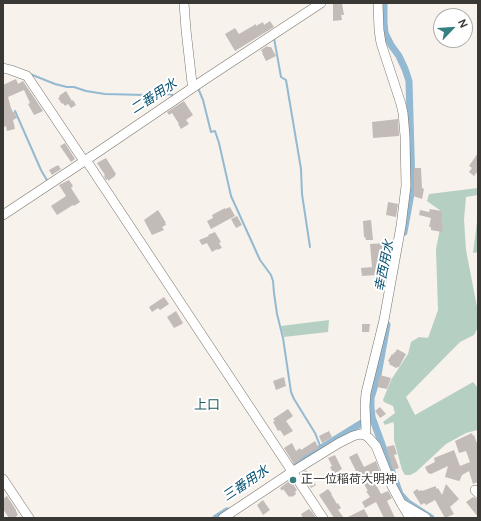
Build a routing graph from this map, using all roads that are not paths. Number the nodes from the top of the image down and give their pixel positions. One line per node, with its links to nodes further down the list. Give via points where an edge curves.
1 (184, 3): 5 (street)
2 (321, 3): 5 (street)
3 (378, 3): 8 (street, via 381,43 401,104 404,122 406,191 384,320 366,393)
4 (3, 68): 6 (street, via 27,76)
5 (194, 87): 6 (street)
6 (83, 159): 7 (street); 9 (street)
7 (3, 215)
8 (365, 435): 9 (street, via 357,434); 11 (street, via 373,441 379,452)
9 (292, 472): 13 (street); 14 (street)
10 (3, 479): 12 (street)
11 (401, 503): 15 (street); 16 (street)
12 (29, 518)
13 (223, 518)
14 (323, 518)
15 (410, 518)
16 (426, 518)

